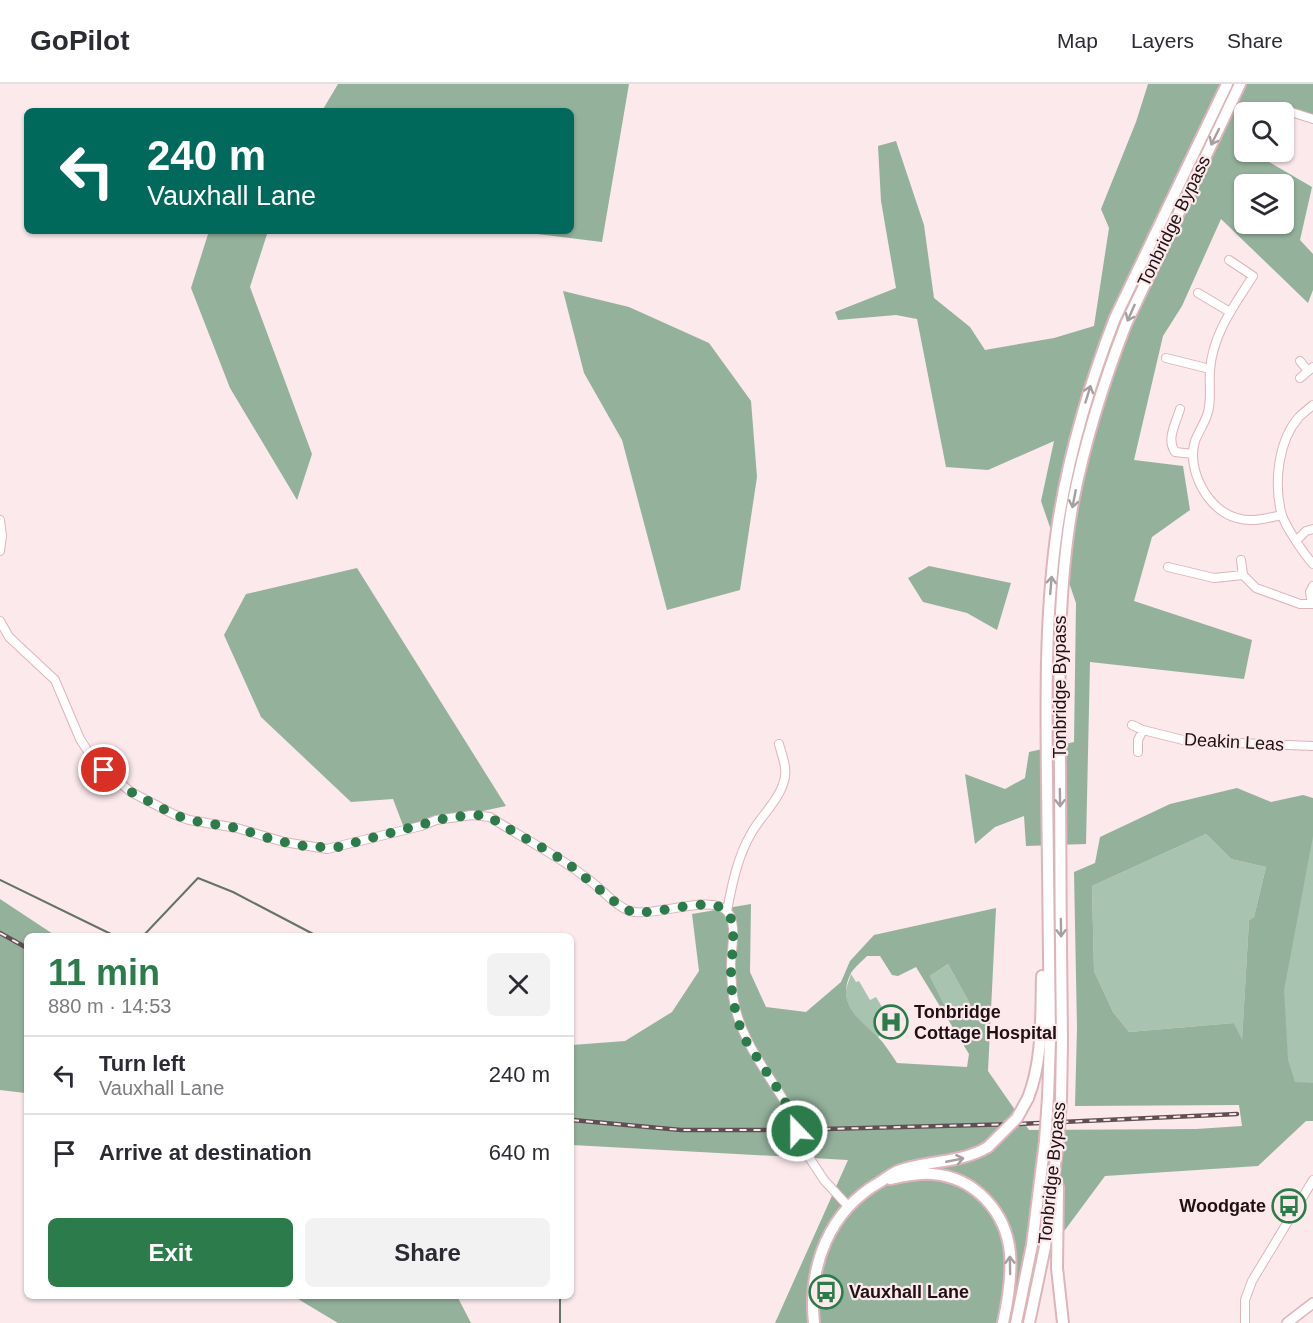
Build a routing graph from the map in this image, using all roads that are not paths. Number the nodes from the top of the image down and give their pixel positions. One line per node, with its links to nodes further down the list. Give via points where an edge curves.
1 (1227, 84): 34 (highway, Tonbridge Bypass, one-way to 1, via 1047,638 1068,468 1090,387 1115,318)
2 (1240, 84): 36 (highway, Tonbridge Bypass, one-way to 36, bridge, via 1126,324 1096,411 1073,504 1059,650 1062,1042)
3 (1294, 113): 4 (street)
4 (1313, 119)
5 (1229, 260): 7 (street, via 1257,278)
6 (1198, 293): 7 (street)
7 (1230, 312): 10 (street, via 1215,343)
8 (1166, 358): 10 (street)
9 (1300, 361): 11 (street)
10 (1210, 369): 15 (street, via 1209,409)
11 (1311, 369): 12 (street)
12 (1300, 378)
13 (1313, 405): 16 (street, via 1298,418 1288,435 1278,476)
14 (1180, 409): 15 (street, via 1171,446 1175,452)
15 (1193, 454): 16 (street, via 1199,484 1211,502 1227,513 1254,520)
16 (1282, 514): 19 (street)
17 (0, 520): 21 (street)
18 (1313, 529): 19 (street)
19 (1295, 537): 20 (street); 23 (street)
20 (1283, 539)
21 (0, 551)
22 (1241, 560): 25 (street)
23 (1313, 564)
24 (1168, 567): 25 (street, via 1214,578)
25 (1243, 574): 27 (street, via 1256,588)
26 (1313, 586): 27 (street)
27 (1312, 605)
28 (0, 621): 35 (street, via 9,637 55,680 80,739 104,770 131,792 173,814 327,849 436,820 482,815 565,862 627,910 644,912 707,904)
29 (1132, 725): 30 (street, Deakin Leas)
30 (1143, 730): 32 (street, Deakin Leas, via 1187,741); 33 (street)
31 (779, 744): 35 (street, via 784,780 751,833 732,881)
32 (1313, 746)
33 (1138, 752)
34 (1048, 871): 38 (highway, one-way to 34, bridge, via 902,1169 962,1158 988,1147 1017,1118 1028,1098 1038,1055); 43 (highway, Tonbridge Bypass, bridge, via 1050,1041 1045,1141 1032,1245)
35 (727, 911): 39 (street, bridge, via 733,926 731,981 744,1038 794,1118 801,1145 824,1180)
36 (1058, 1143): 44 (highway, Tonbridge Bypass, via 1045,1247); 45 (highway, via 1058,1268)
37 (1313, 1180): 46 (street, via 1252,1281 1245,1300)
38 (881, 1181): 39 (highway); 42 (highway, one-way to 38, via 1010,1251 1002,1223 986,1199 965,1183 942,1175 917,1174)
39 (848, 1206): 41 (highway, via 831,1230 819,1259 812,1293)
40 (1313, 1303): 47 (main road)
41 (814, 1323)
42 (1003, 1323)
43 (1016, 1323)
44 (1029, 1323)
45 (1064, 1323)
46 (1245, 1323)
47 (1287, 1323)

